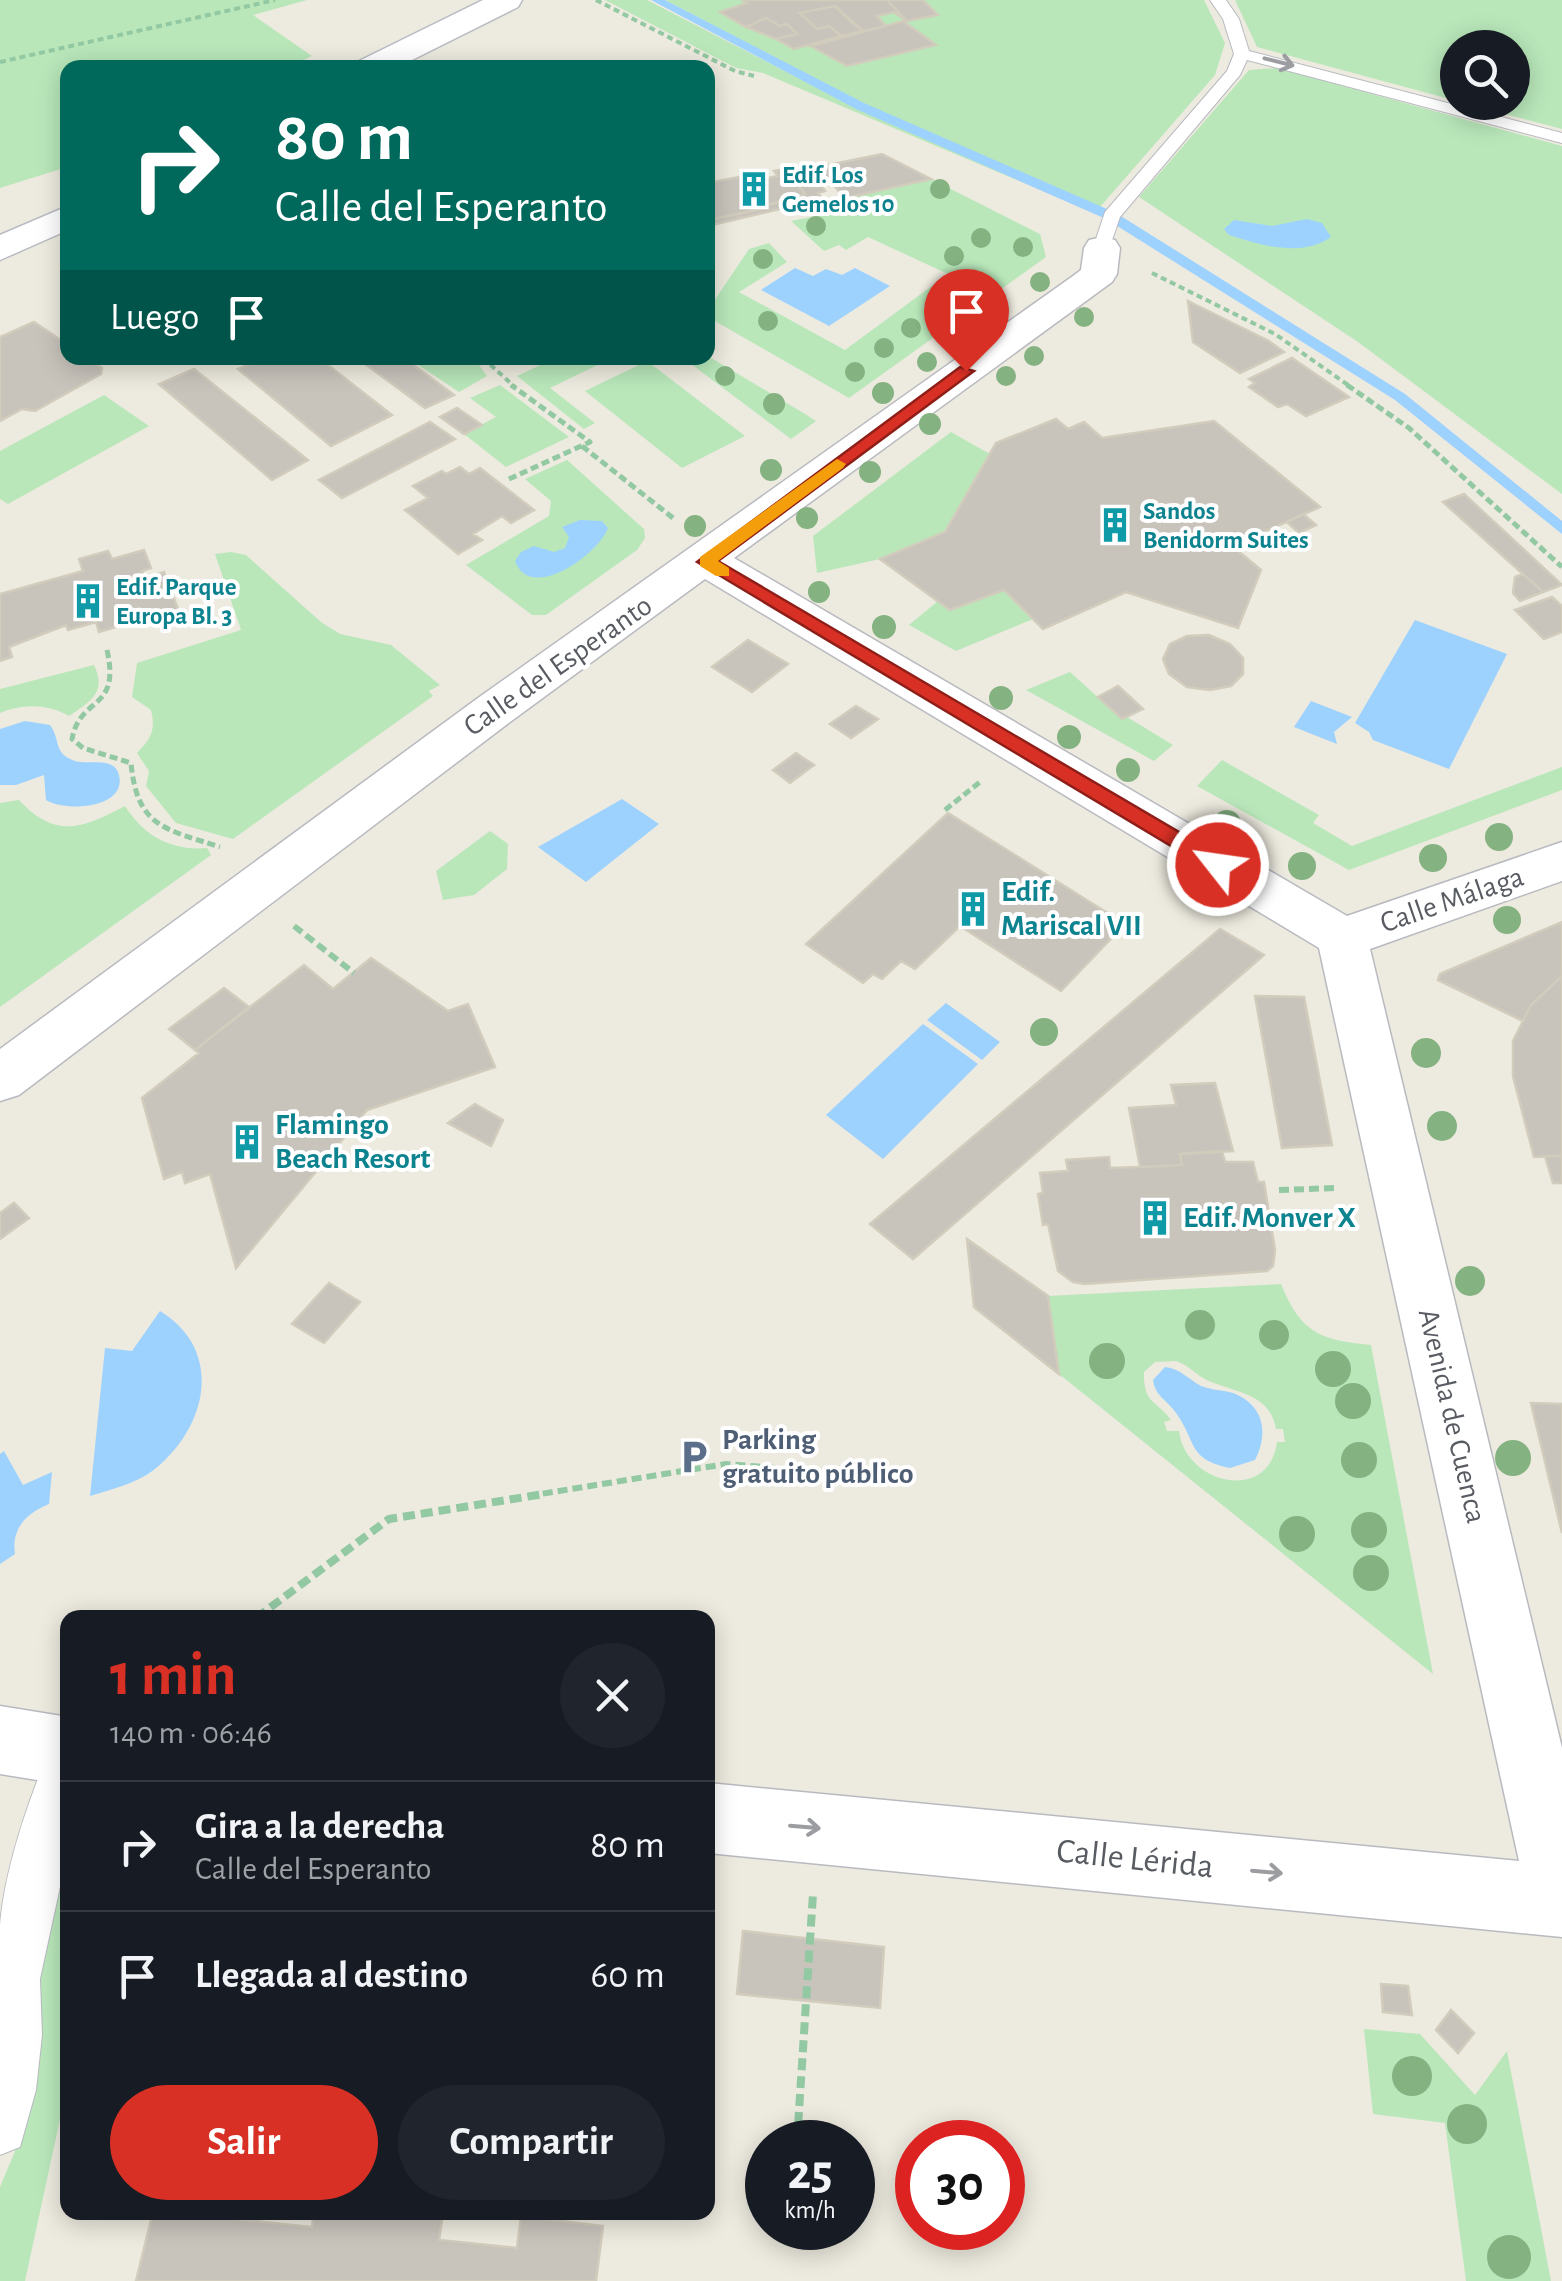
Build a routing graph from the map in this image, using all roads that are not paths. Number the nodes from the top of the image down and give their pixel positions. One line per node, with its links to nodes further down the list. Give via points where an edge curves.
1 (507, 0): 4 (street)
2 (1218, 0): 3 (lane)
3 (1242, 54): 5 (lane, one-way to 5); 10 (lane, via 1234,72 1111,216)
4 (386, 60)
5 (1562, 138)
6 (60, 201): 7 (street)
7 (4, 218)
8 (60, 220): 9 (street)
9 (0, 248)
10 (1102, 248): 11 (street, Calle del Esperanto, via 1099,274)
11 (713, 556): 13 (street); 14 (street, Calle del Esperanto, via 494,710)
12 (1562, 862): 13 (street, Calle Málaga)
13 (1342, 937): 19 (street, Avenida de Cuenca)
14 (0, 1079)
15 (0, 1740): 16 (street)
16 (60, 1750)
17 (60, 1792): 20 (street)
18 (715, 1819): 19 (street, Calle Lérida, one-way to 19)
19 (1562, 1898)
20 (7, 1988): 21 (street, via 18,2026)
21 (0, 2128)

